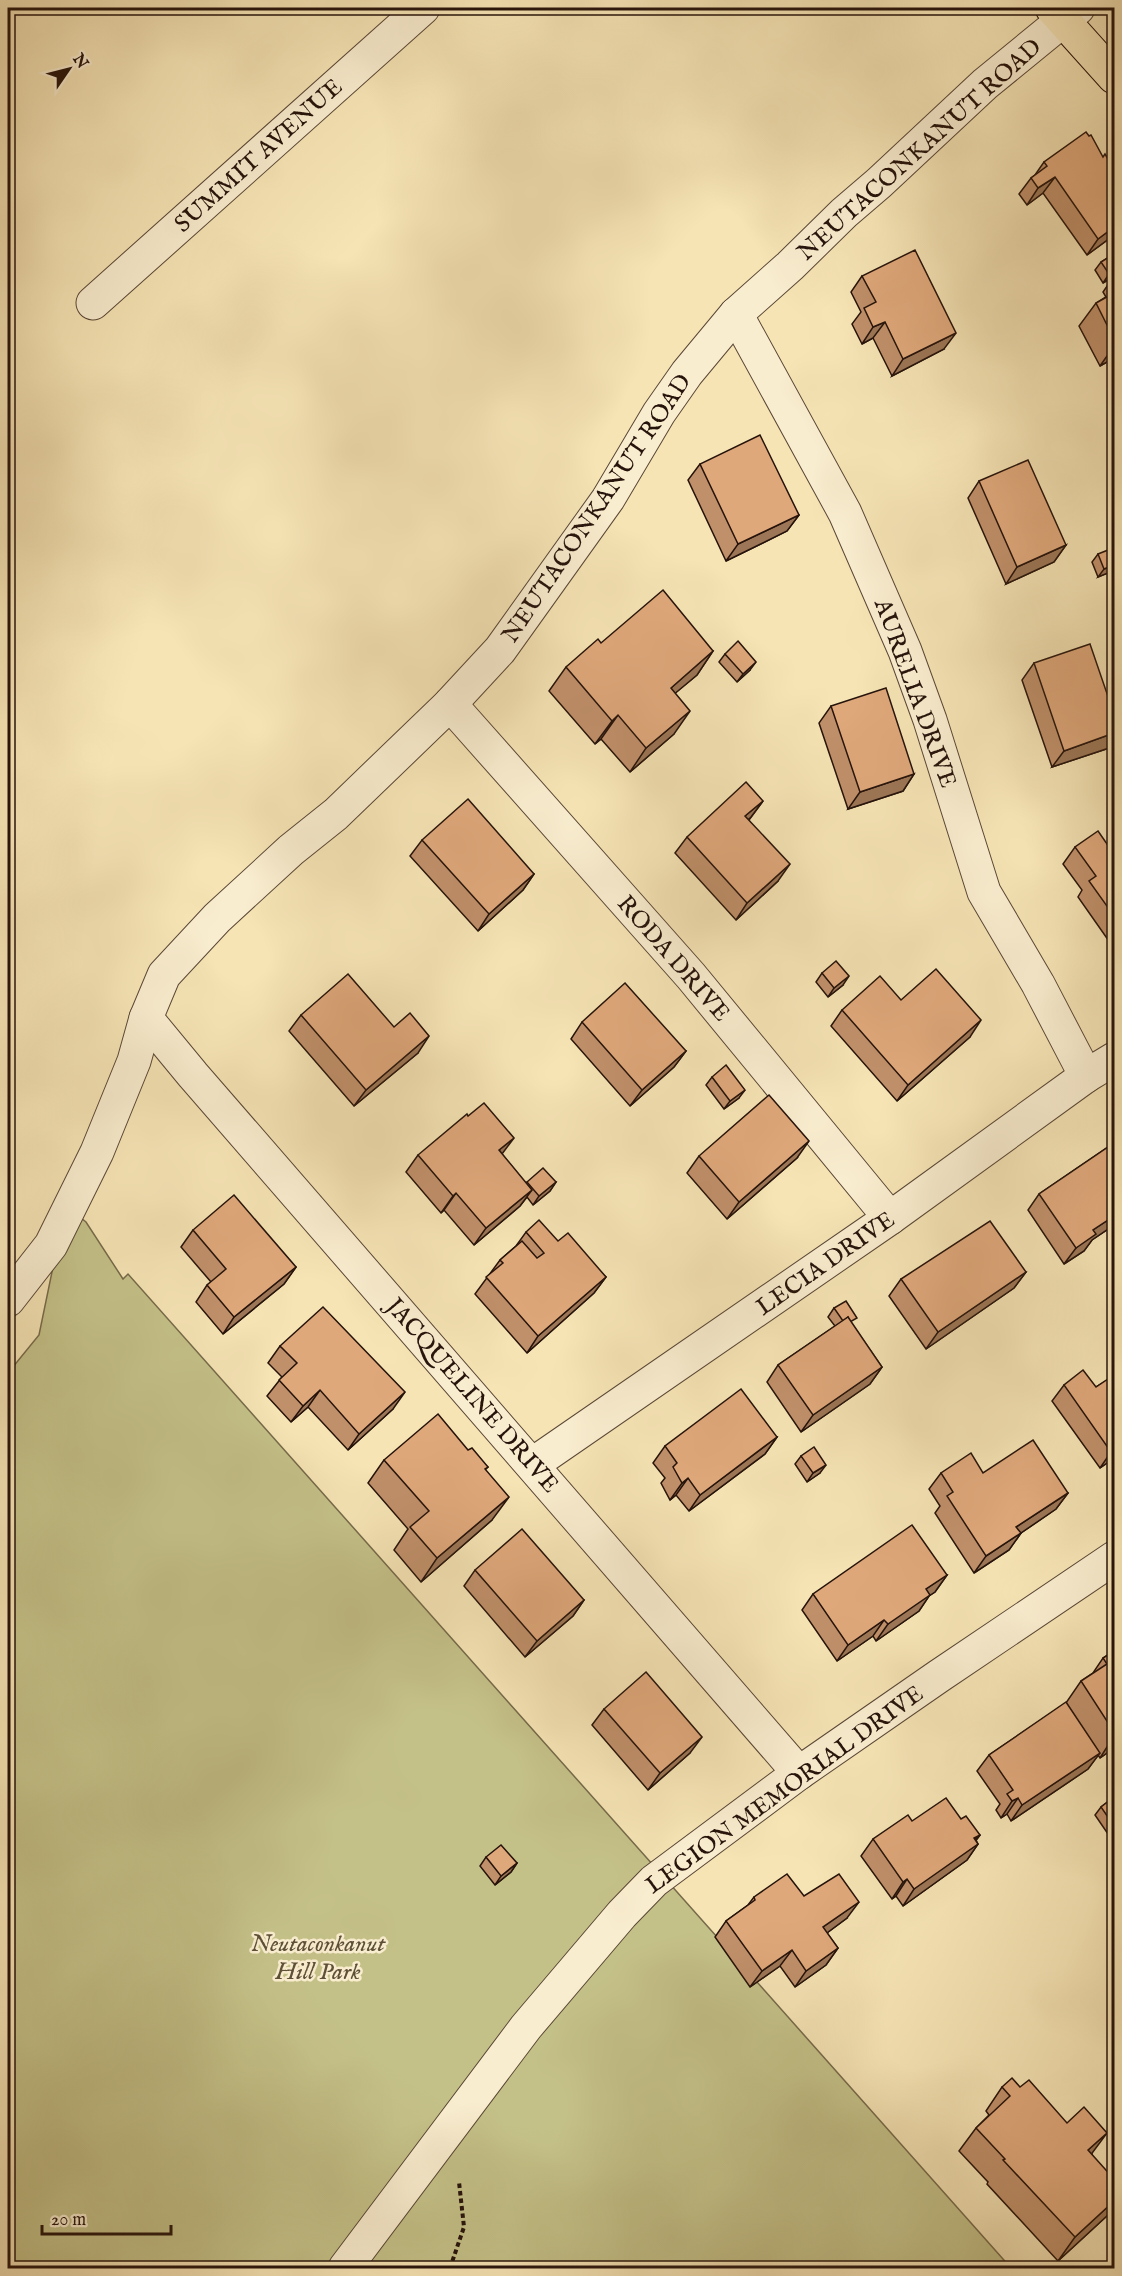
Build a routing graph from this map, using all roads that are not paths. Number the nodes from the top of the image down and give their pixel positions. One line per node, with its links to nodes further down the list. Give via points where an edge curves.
1 (423, 8): 4 (street, SUMMIT AVENUE)
2 (1064, 12): 3 (main road); 5 (street, NEUTACONKANUT ROAD)
3 (1114, 77)
4 (93, 303)
5 (736, 314): 6 (street, NEUTACONKANUT ROAD, via 681,381 608,499 500,650); 9 (street, AURELIA DRIVE, via 845,513 905,651 984,892)
6 (450, 705): 7 (street, NEUTACONKANUT ROAD, via 336,814 217,918 164,975); 10 (street, RODA DRIVE, via 691,976)
7 (146, 1018): 11 (street, NEUTACONKANUT ROAD, via 134,1061 97,1152 51,1245); 12 (street, JACQUELINE DRIVE)
8 (1114, 1059): 9 (street, LECIA DRIVE)
9 (1086, 1076): 10 (street, LECIA DRIVE)
10 (890, 1218): 12 (street, LECIA DRIVE)
11 (8, 1300)
12 (533, 1464): 14 (street, JACQUELINE DRIVE)
13 (1114, 1558): 14 (street, LEGION MEMORIAL DRIVE)
14 (800, 1773): 15 (street, LEGION MEMORIAL DRIVE, via 654,1881 622,1914 526,2027)
15 (345, 2268)

